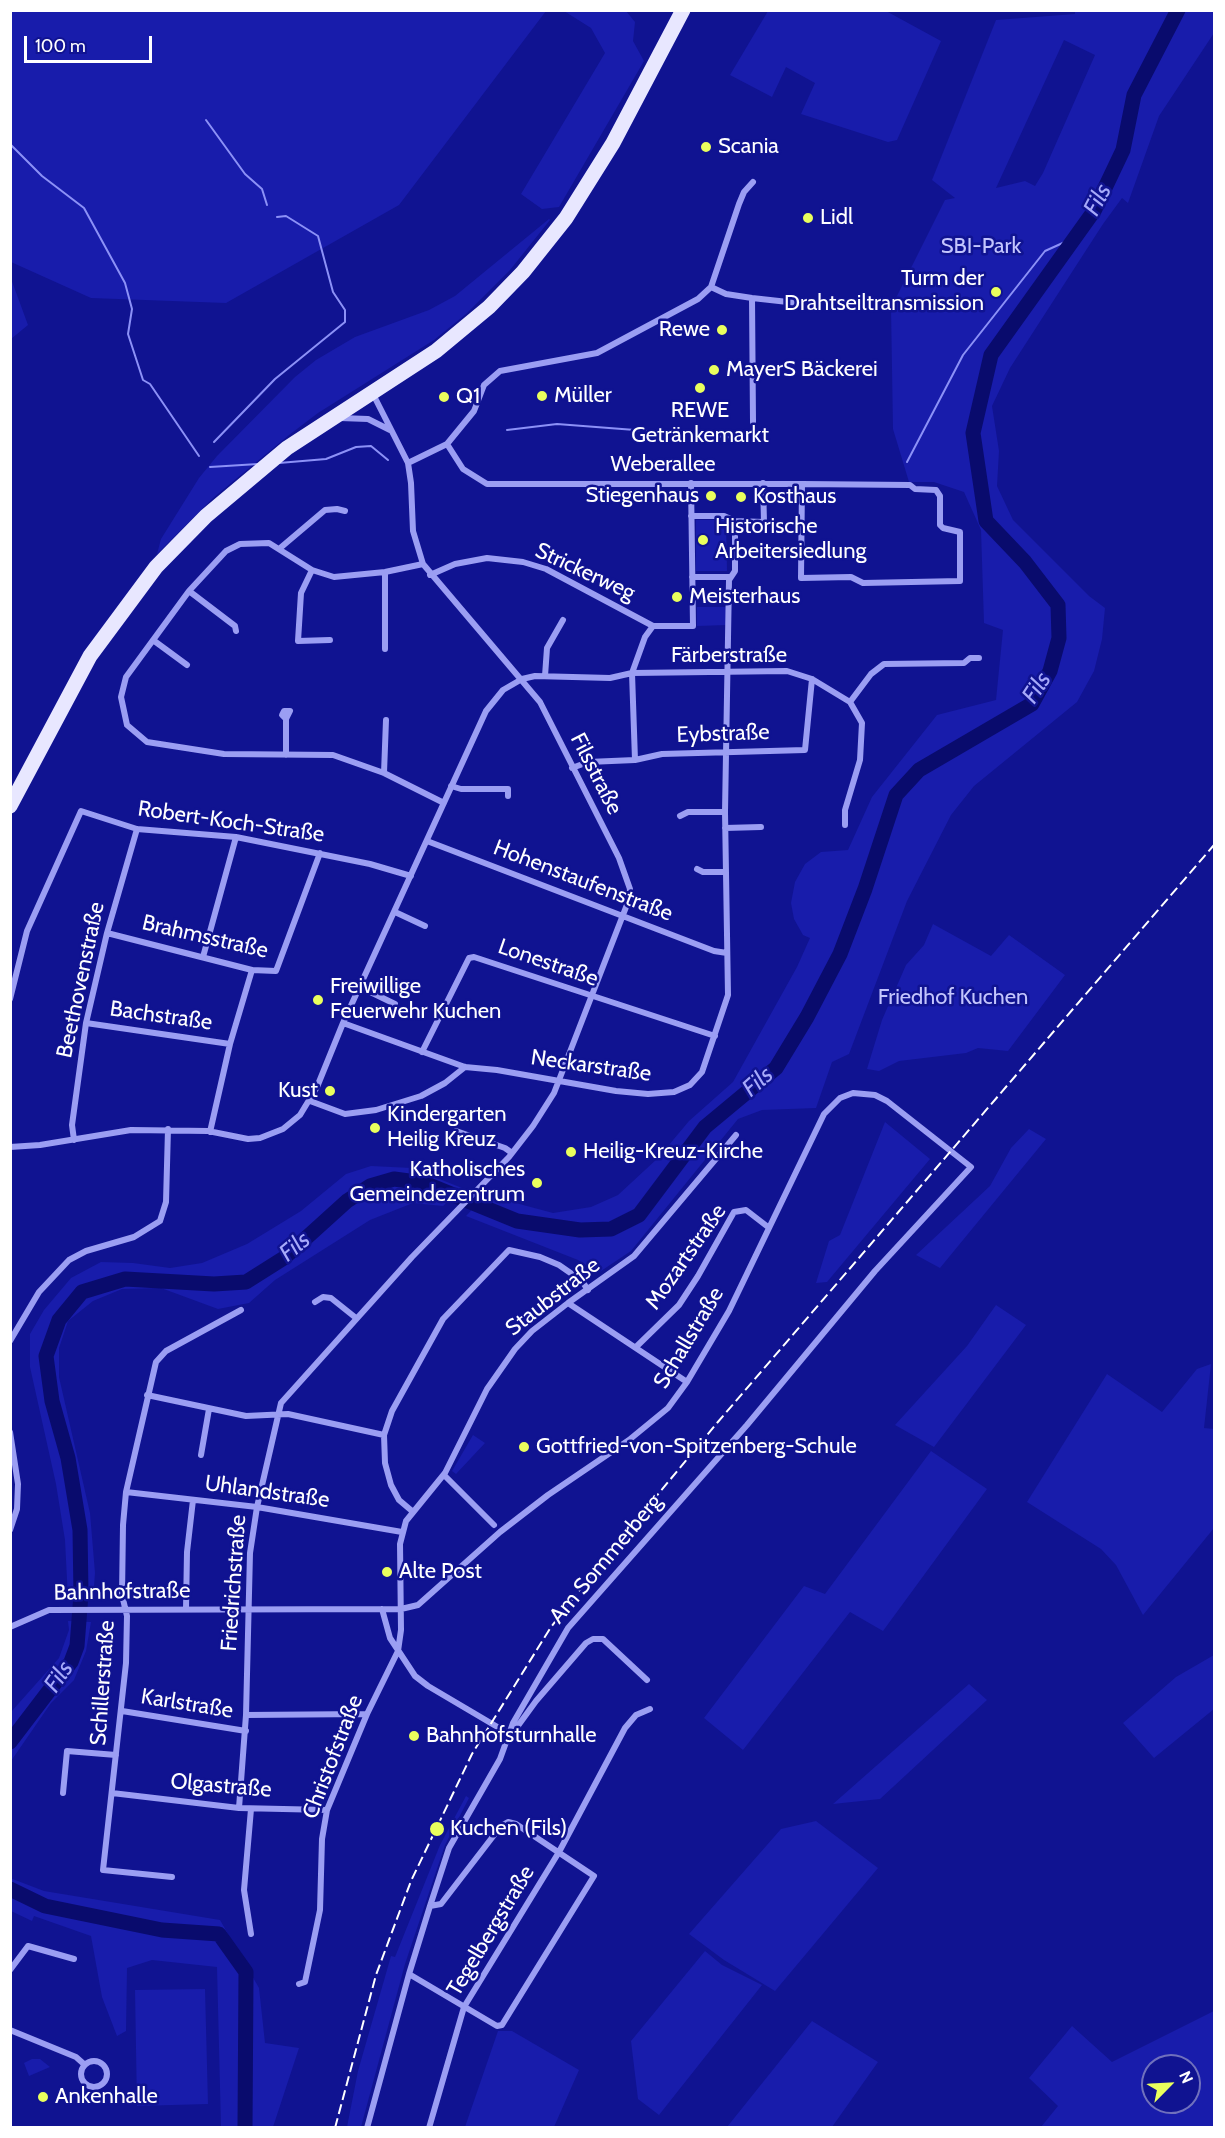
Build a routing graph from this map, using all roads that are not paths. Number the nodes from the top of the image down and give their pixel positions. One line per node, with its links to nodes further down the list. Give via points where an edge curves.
1 (683, 10): 6 (main road, via 613,143 566,218 523,272 464,329)
2 (753, 182): 3 (street, via 739,204)
3 (711, 287): 4 (street); 10 (street, via 686,307 597,353 500,371 484,385 474,411)
4 (752, 298): 5 (street); 8 (street)
5 (815, 305)
6 (372, 392): 7 (main road); 9 (street, Filsstraße)
7 (330, 419): 9 (street, via 368,419); 50 (main road, via 206,516 156,567 90,656)
8 (753, 422)
9 (392, 431): 11 (street, Filsstraße)
10 (447, 444): 11 (street); 12 (street, Weberallee, via 463,469 487,484)
11 (408, 463): 19 (street, Filsstraße, via 413,531)
12 (690, 483): 13 (street, Weberallee); 16 (street)
13 (763, 483): 14 (street, Weberallee); 17 (street, via 764,522)
14 (802, 483): 14 (street, Weberallee, via 910,484 915,489 936,490 940,496 940,525 960,532 960,581 863,583 851,578 801,578)
15 (345, 511): 18 (street, via 325,510)
16 (691, 516): 17 (street, via 724,516); 23 (street)
17 (735, 521): 24 (street, Neckarstraße, via 735,571)
18 (279, 549): 20 (street); 25 (street, via 269,543 240,544 226,551)
19 (423, 564): 21 (street); 22 (street, Filsstraße)
20 (312, 570): 21 (street, via 334,577); 30 (street, via 301,592 298,641)
21 (385, 572): 31 (street)
22 (430, 575): 27 (street, Strickerweg, via 455,564 487,558 523,562 546,569); 37 (street, Filsstraße)
23 (692, 577): 24 (street); 27 (street, via 693,626)
24 (729, 577): 34 (street, Neckarstraße)
25 (189, 591): 28 (street, via 235,626); 29 (street)
26 (563, 620): 36 (street, via 547,648)
27 (653, 626): 35 (street)
28 (236, 631)
29 (153, 640): 33 (street); 43 (street, via 126,677 121,697 127,725 147,742 224,754)
30 (330, 640)
31 (385, 649)
32 (979, 658): 39 (street, via 964,663 884,664 871,674)
33 (188, 665)
34 (729, 672): 35 (street, Färberstraße); 38 (street, Färberstraße, via 787,671); 42 (street, Neckarstraße)
35 (632, 674): 36 (street, Färberstraße, via 610,678); 44 (street)
36 (545, 676): 37 (street, Färberstraße)
37 (522, 679): 45 (street, Filsstraße, via 540,702); 47 (street, via 502,690 486,711)
38 (812, 679): 39 (street, Färberstraße); 42 (street, Eybstraße, via 805,750)
39 (850, 702): 53 (street, via 862,723 861,750 845,810)
40 (286, 719): 43 (street)
41 (386, 720): 46 (street)
42 (728, 752): 44 (street, Eybstraße, via 662,754); 51 (street, Neckarstraße)
43 (286, 755): 46 (street, via 333,754)
44 (635, 760): 45 (street, Eybstraße, via 588,762)
45 (572, 768): 64 (street, Filsstraße, via 628,880 628,902)
46 (384, 773): 49 (street)
47 (451, 786): 48 (street, via 508,789); 49 (street)
48 (508, 795)
49 (444, 803): 58 (street)
50 (10, 806)
51 (725, 812): 52 (street, via 688,812); 55 (street, Neckarstraße)
52 (680, 816)
53 (845, 825)
54 (761, 827): 55 (street)
55 (725, 828): 61 (street, Neckarstraße)
56 (137, 829): 57 (street, Robert-Koch-Straße); 66 (street, Beethovenstraße); 72 (street, Robert-Koch-Straße, via 81,810 27,931)
57 (236, 837): 59 (street, Robert-Koch-Straße); 68 (street)
58 (427, 840): 62 (street); 64 (street, Hohenstaufenstraße)
59 (320, 853): 62 (street, Robert-Koch-Straße); 69 (street, Brahmsstraße, via 279,967 268,972)
60 (697, 869): 61 (street)
61 (725, 872): 67 (street, Neckarstraße)
62 (411, 876): 63 (street)
63 (395, 912): 65 (street); 70 (street)
64 (623, 916): 67 (street, Hohenstaufenstraße); 71 (street, Filsstraße)
65 (425, 926)
66 (107, 933): 68 (street, Brahmsstraße); 74 (street, Beethovenstraße)
67 (727, 953): 76 (street, Neckarstraße, via 728,995)
68 (203, 957): 69 (street, Brahmsstraße)
69 (252, 970): 77 (street)
70 (360, 987): 73 (street); 75 (street)
71 (591, 996): 76 (street, Lonestraße); 78 (street, Lonestraße, via 469,958); 80 (street, Filsstraße)
72 (10, 999)
73 (394, 1004)
74 (86, 1023): 77 (street, Bachstraße); 86 (street, Beethovenstraße, via 72,1125)
75 (343, 1023): 78 (street, Neckarstraße); 81 (street)
76 (715, 1036): 80 (street, Neckarstraße, via 702,1072 683,1090 648,1094)
77 (230, 1044): 84 (street)
78 (422, 1052): 79 (street, Neckarstraße)
79 (465, 1067): 80 (street, Neckarstraße); 81 (street, via 421,1096 376,1110 345,1114)
80 (558, 1080): 89 (street, Filsstraße, via 540,1115)
81 (310, 1101): 84 (street, via 292,1122 272,1135 248,1138)
82 (168, 1130): 84 (street); 86 (street, via 131,1130); 97 (street, via 166,1202 160,1221 134,1237 69,1260 39,1292)
83 (456, 1131): 89 (street)
84 (210, 1132)
85 (736, 1135): 92 (street, Staubstraße, via 634,1256)
86 (74, 1140): 87 (street)
87 (10, 1146)
88 (943, 1147): 91 (street, Schallstraße, via 887,1101 862,1092 848,1094 824,1114); 127 (street, Am Sommerberg, via 971,1167 875,1271 568,1628 513,1723)
89 (512, 1153): 90 (street, Filsstraße)
90 (457, 1210): 96 (street, Friedrichstraße)
91 (768, 1227): 98 (street, Mozartstraße, via 746,1210 734,1212 679,1305); 99 (street, Schallstraße, via 729,1311)
92 (588, 1290): 94 (street, Staubstraße); 104 (street, via 559,1265 509,1250 443,1319 392,1411)
93 (315, 1302): 96 (street, via 331,1298)
94 (568, 1303): 98 (street); 106 (street, Staubstraße, via 532,1331 499,1370)
95 (241, 1310): 100 (street, Schillerstraße, via 166,1351 156,1362)
96 (356, 1318): 102 (street, Friedrichstraße, via 288,1393)
97 (10, 1341)
98 (636, 1347): 99 (street)
99 (687, 1382): 118 (street, Schallstraße, via 668,1408 629,1440 532,1507 418,1605)
100 (147, 1395): 101 (street); 107 (street, Schillerstraße)
101 (209, 1409): 102 (street, via 246,1416); 105 (street)
102 (277, 1413): 104 (street); 109 (street, Friedrichstraße)
103 (10, 1432): 112 (street, via 18,1484 17,1509)
104 (384, 1435): 110 (street, via 391,1485 399,1500)
105 (201, 1455)
106 (444, 1475): 110 (street, Staubstraße); 111 (street)
107 (126, 1492): 108 (street, Uhlandstraße); 115 (street, Schillerstraße, via 122,1537)
108 (193, 1500): 109 (street, Uhlandstraße); 116 (street)
109 (257, 1507): 113 (street, Uhlandstraße); 114 (street, Friedrichstraße, via 250,1553)
110 (412, 1511): 113 (street, Staubstraße)
111 (494, 1525)
112 (10, 1530)
113 (402, 1532): 118 (street, Staubstraße)
114 (249, 1608): 116 (street, Bahnhofstraße); 117 (street, Bahnhofstraße); 125 (street, Friedrichstraße)
115 (125, 1609): 116 (street, Bahnhofstraße); 119 (street, Bahnhofstraße, via 62,1609 39,1613); 123 (street, Schillerstraße)
116 (186, 1609)
117 (382, 1609): 118 (street, Bahnhofstraße); 120 (street)
118 (401, 1609): 120 (street)
119 (10, 1627)
120 (398, 1651): 124 (street, Christofstraße); 127 (street, via 415,1676 428,1686)
121 (647, 1680): 127 (street, Am Sommerberg, via 603,1639 593,1639 543,1692)
122 (650, 1709): 134 (street, Tegelbergstraße, via 636,1715 625,1728)
123 (122, 1712): 126 (street, Karlstraße); 128 (street, Schillerstraße)
124 (367, 1714): 125 (street, Karlstraße); 133 (street, Christofstraße)
125 (246, 1715): 126 (street, Friedrichstraße)
126 (246, 1731): 131 (street, Friedrichstraße)
127 (511, 1734): 136 (street, Am Sommerberg, via 450,1848)
128 (116, 1755): 129 (street, via 67,1751); 130 (street, Schillerstraße)
129 (63, 1793)
130 (112, 1793): 131 (street, Olgastraße); 135 (street, Schillerstraße, via 103,1870)
131 (239, 1808): 132 (street, Olgastraße)
132 (251, 1809): 133 (street, Olgastraße); 137 (street, via 244,1890)
133 (327, 1810): 141 (street, Christofstraße, via 320,1911 305,1982)
134 (559, 1852): 136 (street, via 508,1822 441,1904); 142 (street, Tegelbergstraße); 142 (street, via 594,1876 506,2022 497,2026)
135 (172, 1877)
136 (430, 1906): 140 (street, Am Sommerberg)
137 (250, 1934)
138 (74, 1959): 139 (street, via 30,1946)
139 (10, 1970)
140 (409, 1974): 142 (street); 145 (street, Am Sommerberg)
141 (299, 1984)
142 (464, 2007): 146 (street, Tegelbergstraße)
143 (10, 2030): 144 (street, via 76,2056)
144 (85, 2065): 144 (street, via 81,2072 84,2083 95,2087 102,2084 107,2073 104,2066 97,2061)
145 (367, 2127)
146 (429, 2127)

